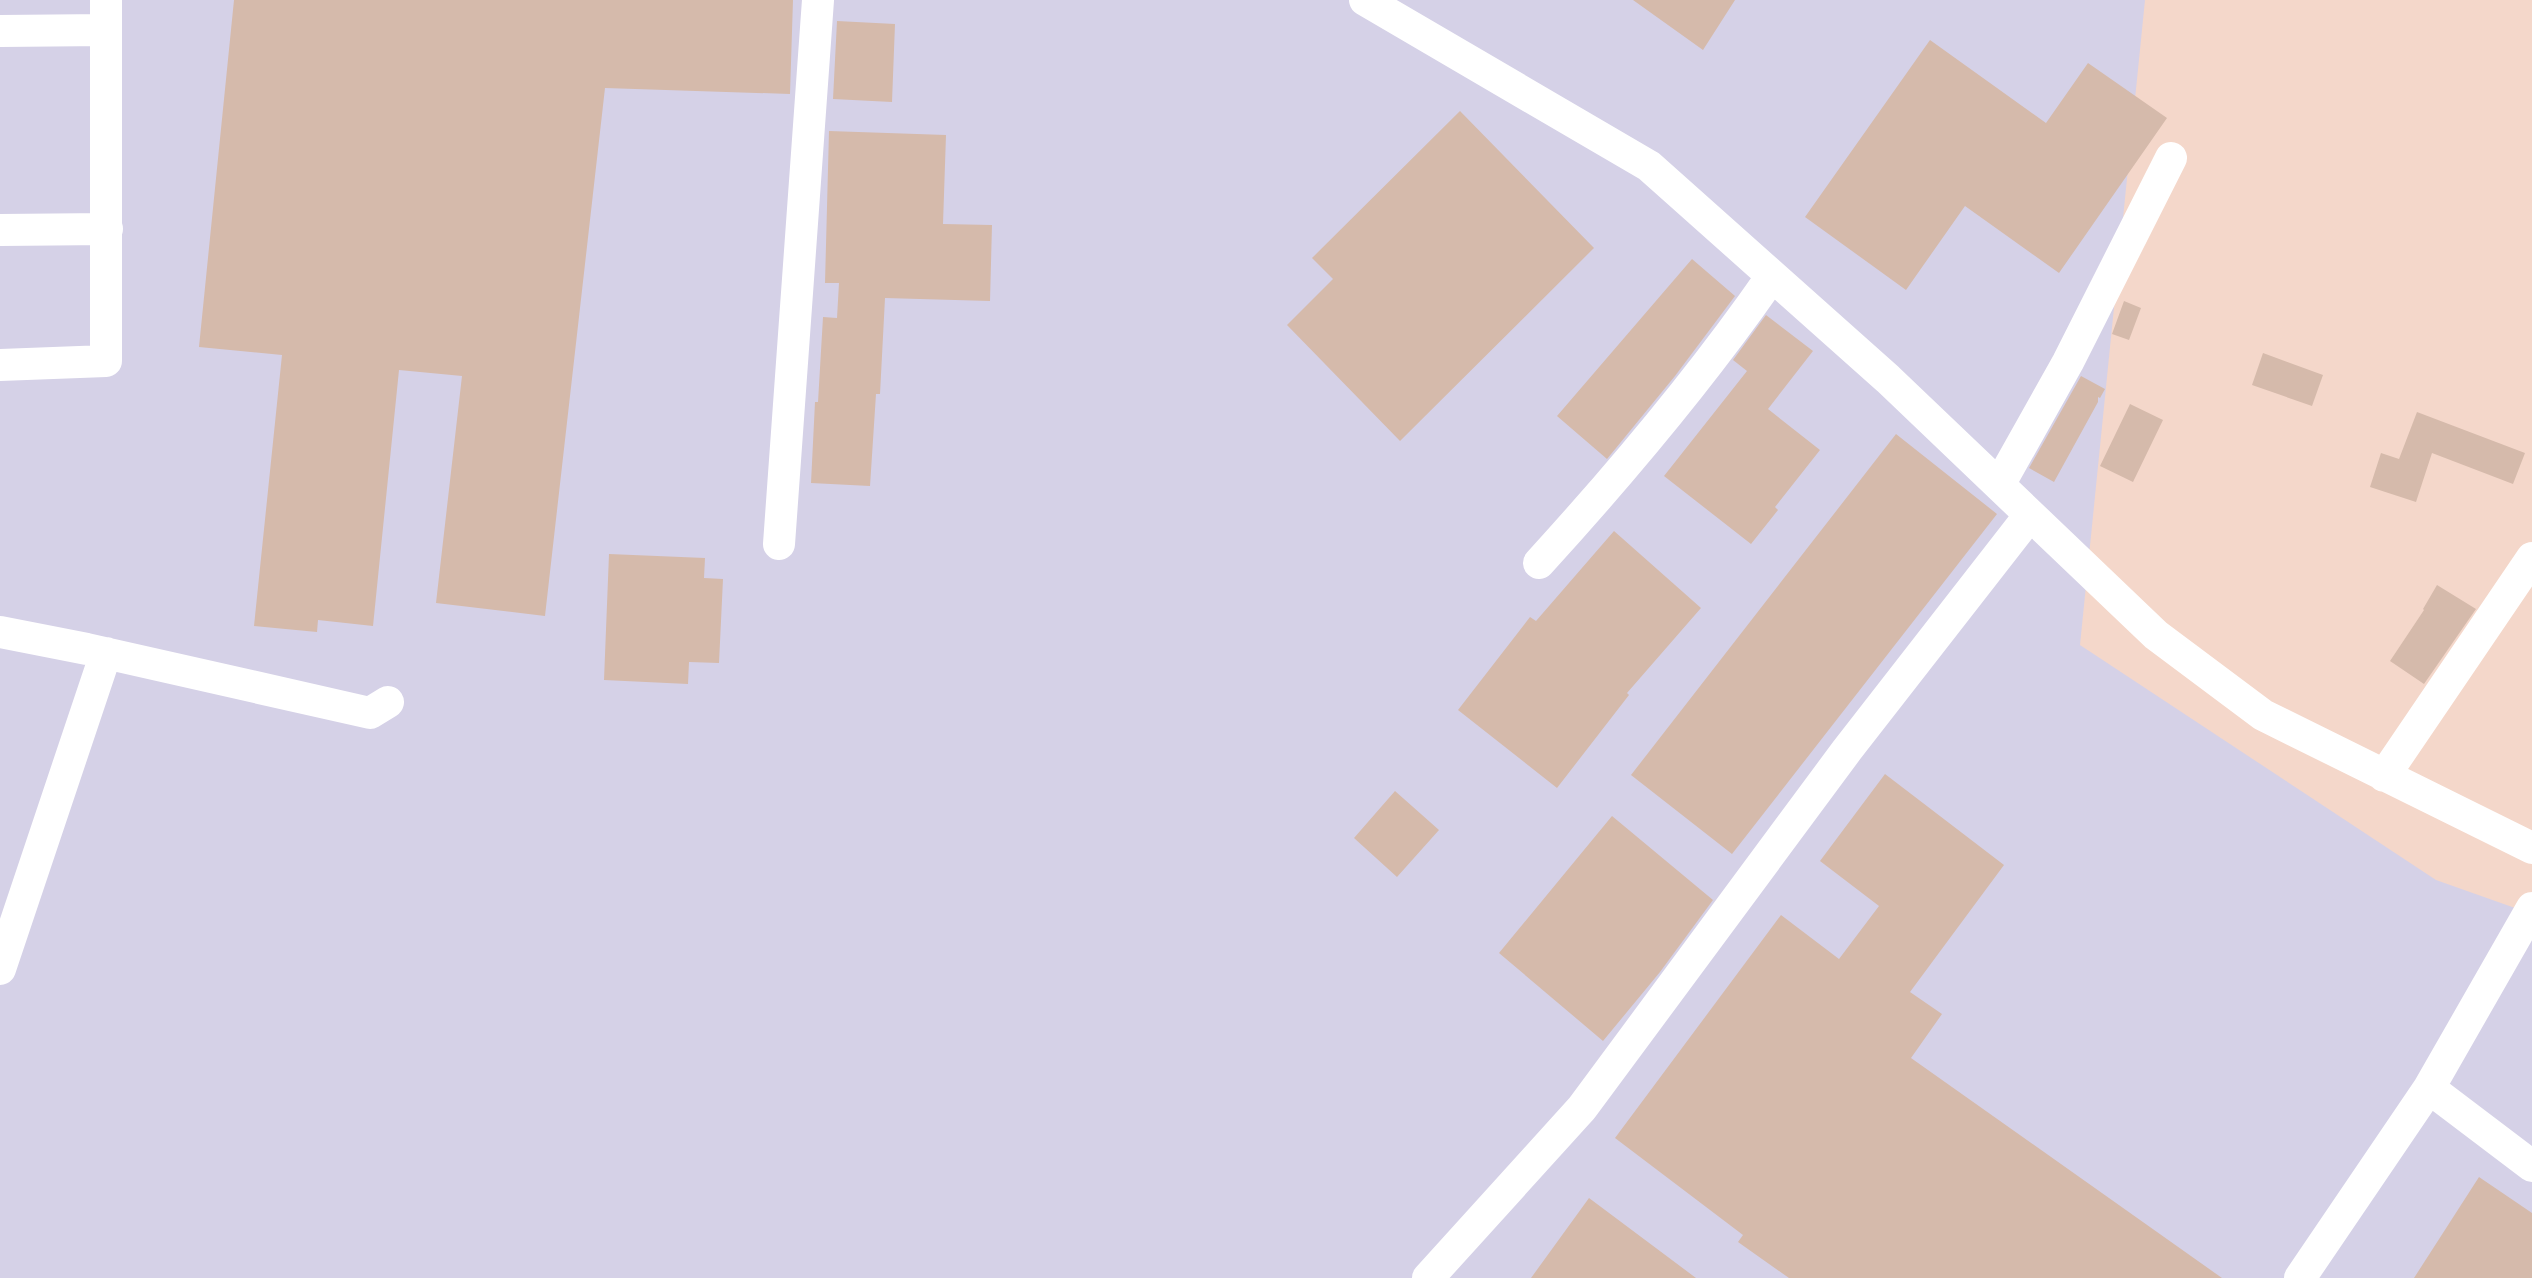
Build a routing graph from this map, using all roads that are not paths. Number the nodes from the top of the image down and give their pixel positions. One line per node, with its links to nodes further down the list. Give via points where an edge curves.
1 (818, 0): 13 (street)
2 (1365, 0): 3 (street)
3 (1412, 14): 9 (street, via 1648,166)
4 (106, 15): 5 (street); 7 (street)
5 (0, 31)
6 (2171, 158): 11 (street)
7 (107, 229): 8 (street); 10 (street, via 106,361)
8 (0, 230)
9 (1772, 276): 11 (street); 15 (street, via 1723,346)
10 (0, 365)
11 (1999, 485): 12 (street)
12 (2030, 515): 19 (street, via 2156,635 2263,715); 25 (street, via 1847,750 1582,1108)
13 (779, 544)
14 (2532, 558): 19 (street)
15 (1539, 562)
16 (0, 632): 17 (street)
17 (106, 653): 18 (street, via 370,713); 22 (street)
18 (388, 702)
19 (2384, 776): 20 (street)
20 (2532, 848)
21 (2532, 908): 23 (street)
22 (0, 969)
23 (2429, 1088): 24 (street); 26 (street)
24 (2532, 1166)
25 (1428, 1278)
26 (2300, 1278)

